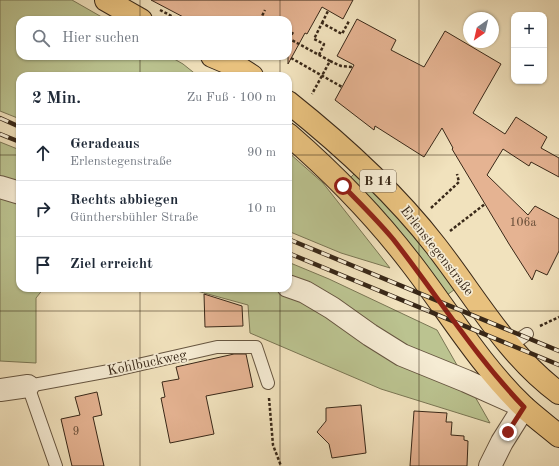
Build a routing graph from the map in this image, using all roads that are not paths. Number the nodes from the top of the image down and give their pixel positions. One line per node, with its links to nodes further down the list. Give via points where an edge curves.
1 (106, 0): 2 (main road)
2 (134, 16)
3 (202, 60): 5 (main road)
4 (221, 60): 6 (main road)
5 (215, 72)
6 (246, 72)
7 (292, 105): 8 (main road, Erlenstegenstraße / B 14)
8 (324, 132): 10 (main road); 16 (main road, Erlenstegenstraße / B 14, via 362,165 400,204 455,271 496,329 518,340 529,368)
9 (292, 137): 10 (main road, Erlenstegenstraße / B 14)
10 (309, 152): 18 (main road, Erlenstegenstraße / B 14, via 391,237 482,359)
11 (0, 187): 12 (street)
12 (16, 192)
13 (292, 287): 18 (street, via 332,308 402,355 466,380)
14 (268, 383): 15 (lane, Kohlbuckweg, via 256,347 217,347)
15 (28, 386): 17 (street, Kohlbuckweg); 20 (lane)
16 (553, 388): 18 (main road)
17 (0, 390)
18 (524, 407): 19 (main road, Erlenstegenstraße / B 14); 21 (street)
19 (559, 436)
20 (56, 466)
21 (490, 466)

